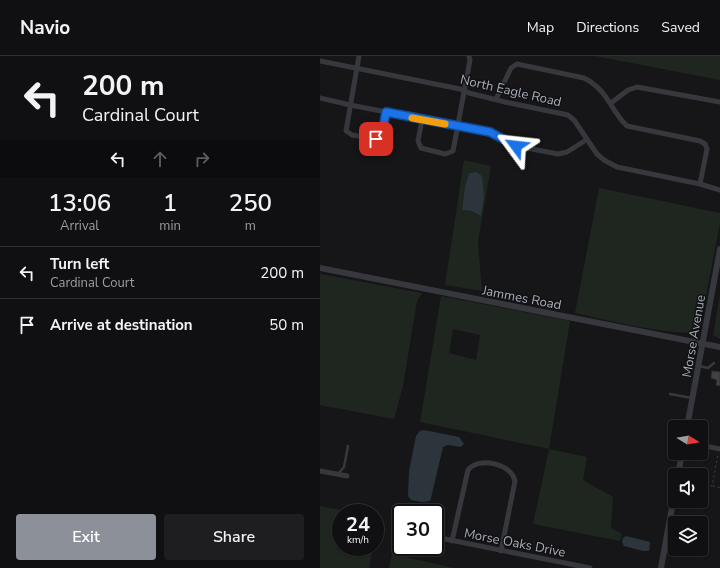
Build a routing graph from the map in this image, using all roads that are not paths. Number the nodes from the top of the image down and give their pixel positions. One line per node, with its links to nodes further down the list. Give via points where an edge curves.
1 (359, 56): 4 (street)
2 (469, 56): 5 (street)
3 (320, 62): 4 (street, North Eagle Road)
4 (357, 69): 5 (street, North Eagle Road, via 460,89); 10 (street)
5 (464, 92): 7 (street, North Eagle Road); 13 (street)
6 (320, 98): 10 (street)
7 (496, 99): 9 (street, via 511,68 517,64 584,78 599,88); 14 (street, North Eagle Road, via 568,115)
8 (720, 102): 9 (street, via 637,87 628,90)
9 (611, 103): 15 (street, via 627,126 705,144 707,149)
10 (350, 105): 11 (street); 11 (street, via 346,129 352,135 380,138)
11 (386, 112): 12 (street)
12 (422, 120): 13 (street); 13 (street, via 419,146 445,154 453,150)
13 (458, 126): 14 (street, via 490,132 516,146 558,154 567,152)
14 (586, 140): 15 (street, North Eagle Road, via 604,160 617,167)
15 (700, 184): 16 (street, North Eagle Road)
16 (720, 190)
17 (720, 249): 19 (street, Morse Avenue)
18 (320, 268): 19 (street, Jammes Road)
19 (703, 344): 20 (street, Jammes Road); 22 (street, Morse Avenue)
20 (720, 347)
21 (714, 363): 22 (lane, via 708,368)
22 (699, 366): 24 (street, Morse Avenue)
23 (670, 394): 24 (lane)
24 (693, 398): 25 (street, Morse Avenue)
25 (688, 420)
26 (348, 446): 30 (lane, via 344,467)
27 (708, 446): 28 (street)
28 (720, 448)
29 (320, 471): 30 (street)
30 (338, 474): 31 (street)
31 (348, 476)
32 (672, 508): 37 (street)
33 (444, 539): 34 (street, Morse Oaks Drive)
34 (452, 541): 35 (street, Morse Oaks Drive); 35 (street, via 467,471 470,466 478,463 497,465 508,469 515,482)
35 (501, 551): 36 (street, Morse Oaks Drive)
36 (590, 568)
37 (660, 568)

